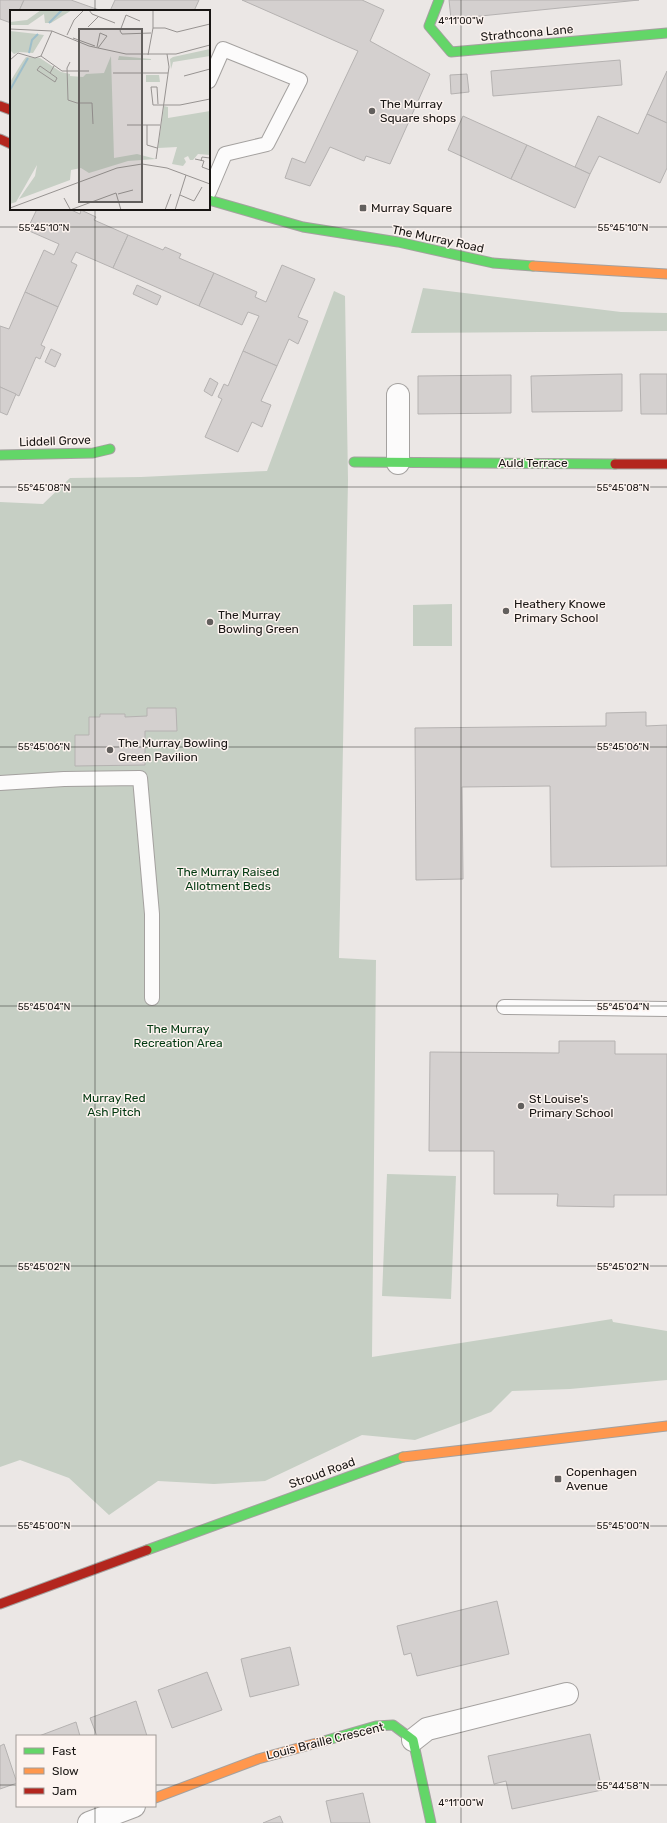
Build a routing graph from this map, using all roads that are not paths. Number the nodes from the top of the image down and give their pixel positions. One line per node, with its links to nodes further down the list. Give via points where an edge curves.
1 (439, 0): 2 (street, Strathcona Lane, via 429,26 451,52)
2 (667, 33)
3 (210, 79): 8 (lane, via 223,49 300,80 267,144 225,154)
4 (0, 106): 5 (street)
5 (10, 110)
6 (0, 139): 7 (street)
7 (10, 144)
8 (210, 190)
9 (210, 200): 10 (street, The Murray Road, via 303,227 398,242 492,263)
10 (667, 274)
11 (398, 395): 15 (street)
12 (110, 449): 13 (street, Liddell Grove, via 93,453)
13 (0, 455)
14 (354, 462): 15 (street, Auld Terrace)
15 (398, 463): 16 (street, Auld Terrace)
16 (667, 464)
17 (0, 783): 18 (lane, via 140,778 152,914)
18 (152, 998)
19 (504, 1007): 20 (lane)
20 (667, 1009)
21 (667, 1426): 22 (street, Stroud Road, via 398,1458)
22 (0, 1604)
23 (567, 1694): 24 (street, via 427,1729)
24 (413, 1740): 25 (street, Louis Braille Crescent, via 393,1725 376,1726 258,1758); 28 (street)
25 (156, 1798)
26 (131, 1807): 27 (street)
27 (89, 1823)
28 (431, 1823)

